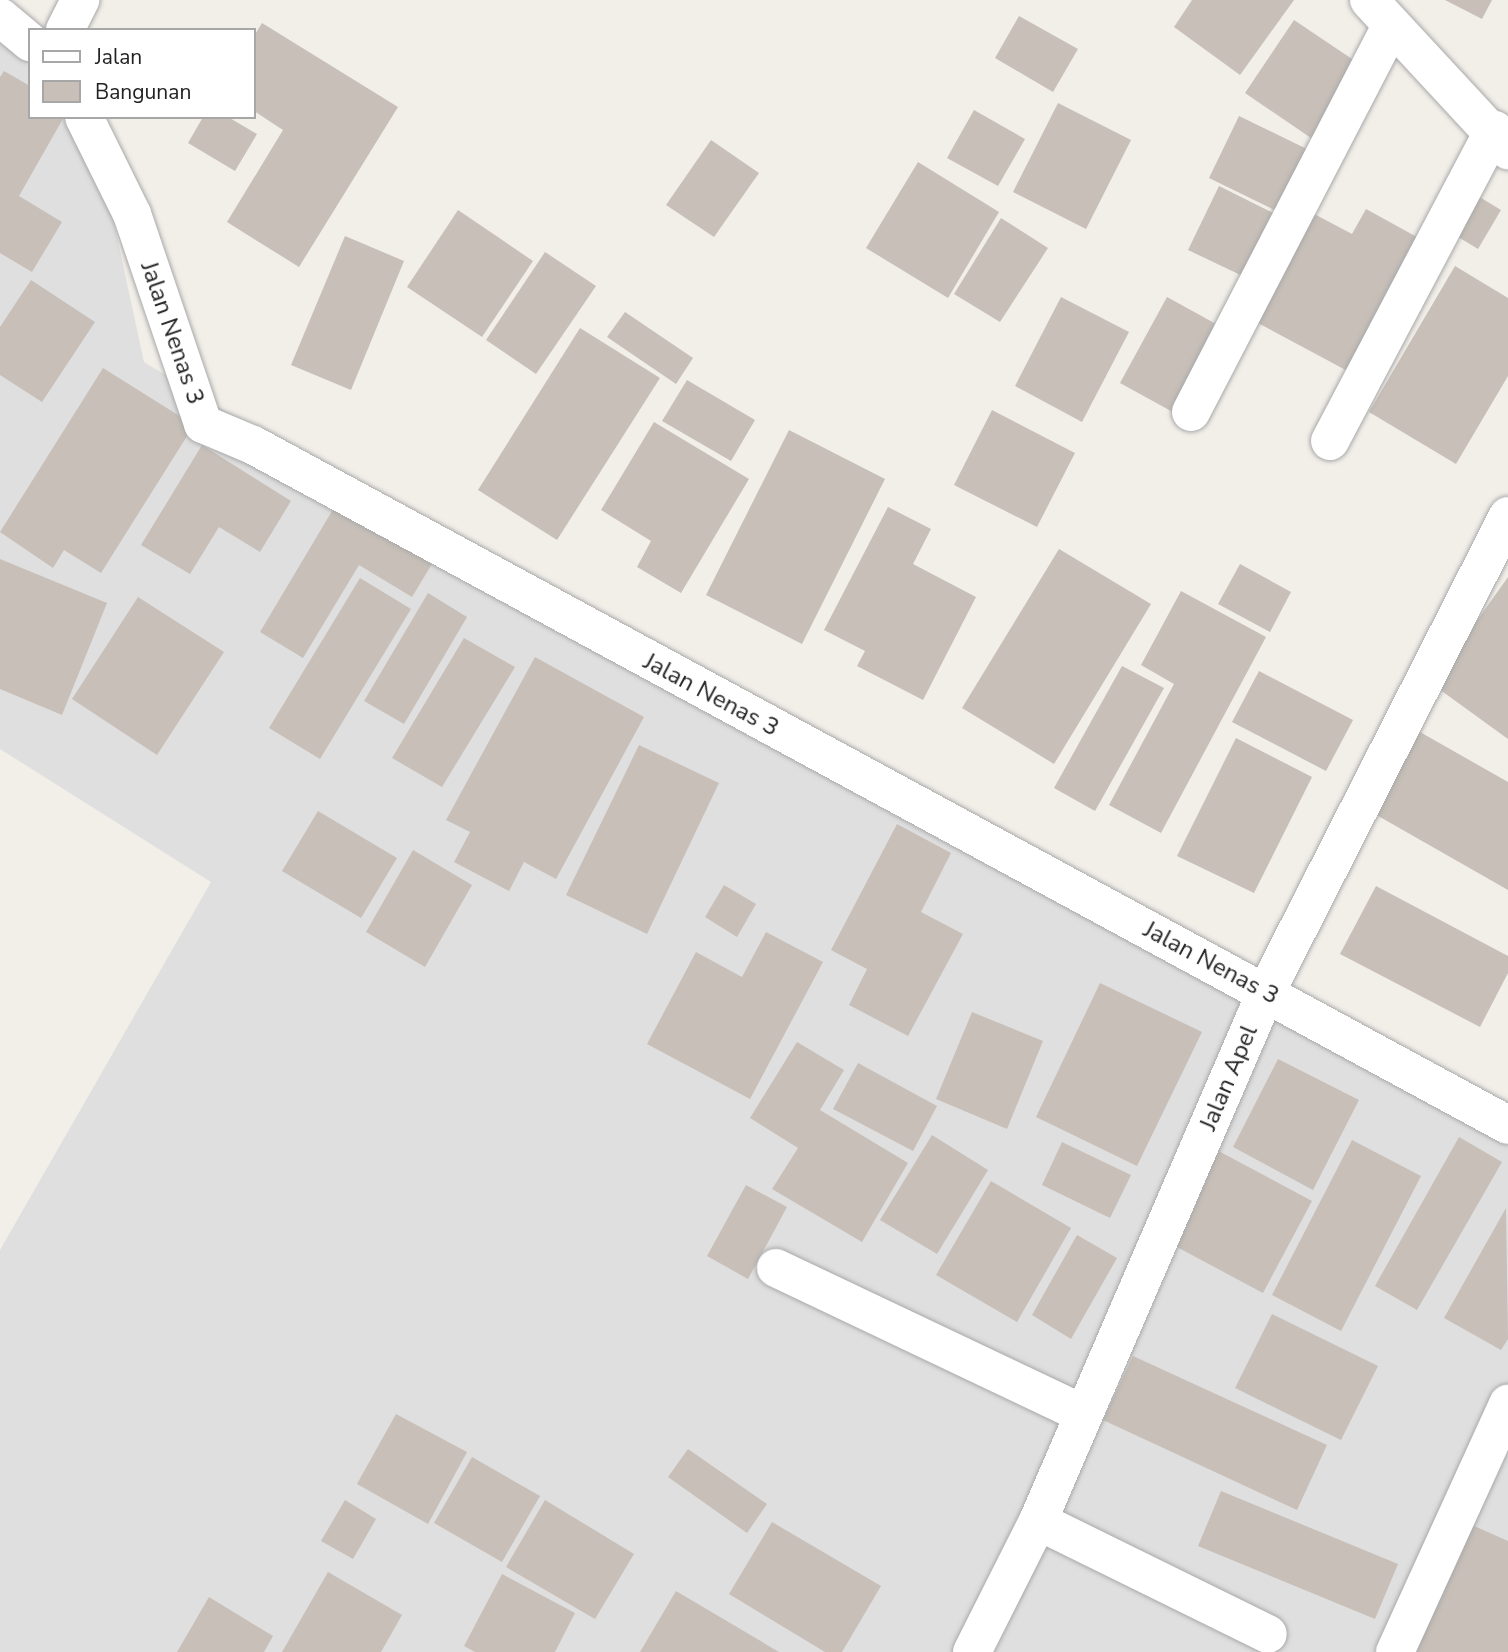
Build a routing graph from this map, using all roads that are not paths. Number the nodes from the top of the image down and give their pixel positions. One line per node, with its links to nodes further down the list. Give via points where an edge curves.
1 (80, 0): 4 (street)
2 (1380, 13): 7 (street); 8 (street)
3 (0, 17): 5 (street)
4 (66, 28)
5 (28, 40)
6 (85, 119): 11 (street, Jalan Nenas 3, via 132,214 203,424 253,445)
7 (1501, 140): 9 (street)
8 (1191, 412)
9 (1330, 441)
10 (1508, 516): 11 (street, Jalan Apel)
11 (1266, 992): 12 (street, Jalan Nenas 3); 15 (street, Jalan Apel)
12 (1508, 1125)
13 (776, 1268): 15 (street)
14 (1508, 1404): 19 (street)
15 (1083, 1414): 16 (street, Jalan Apel)
16 (1038, 1521): 17 (street); 18 (street, Jalan Apel)
17 (1268, 1634)
18 (972, 1652)
19 (1395, 1652)

